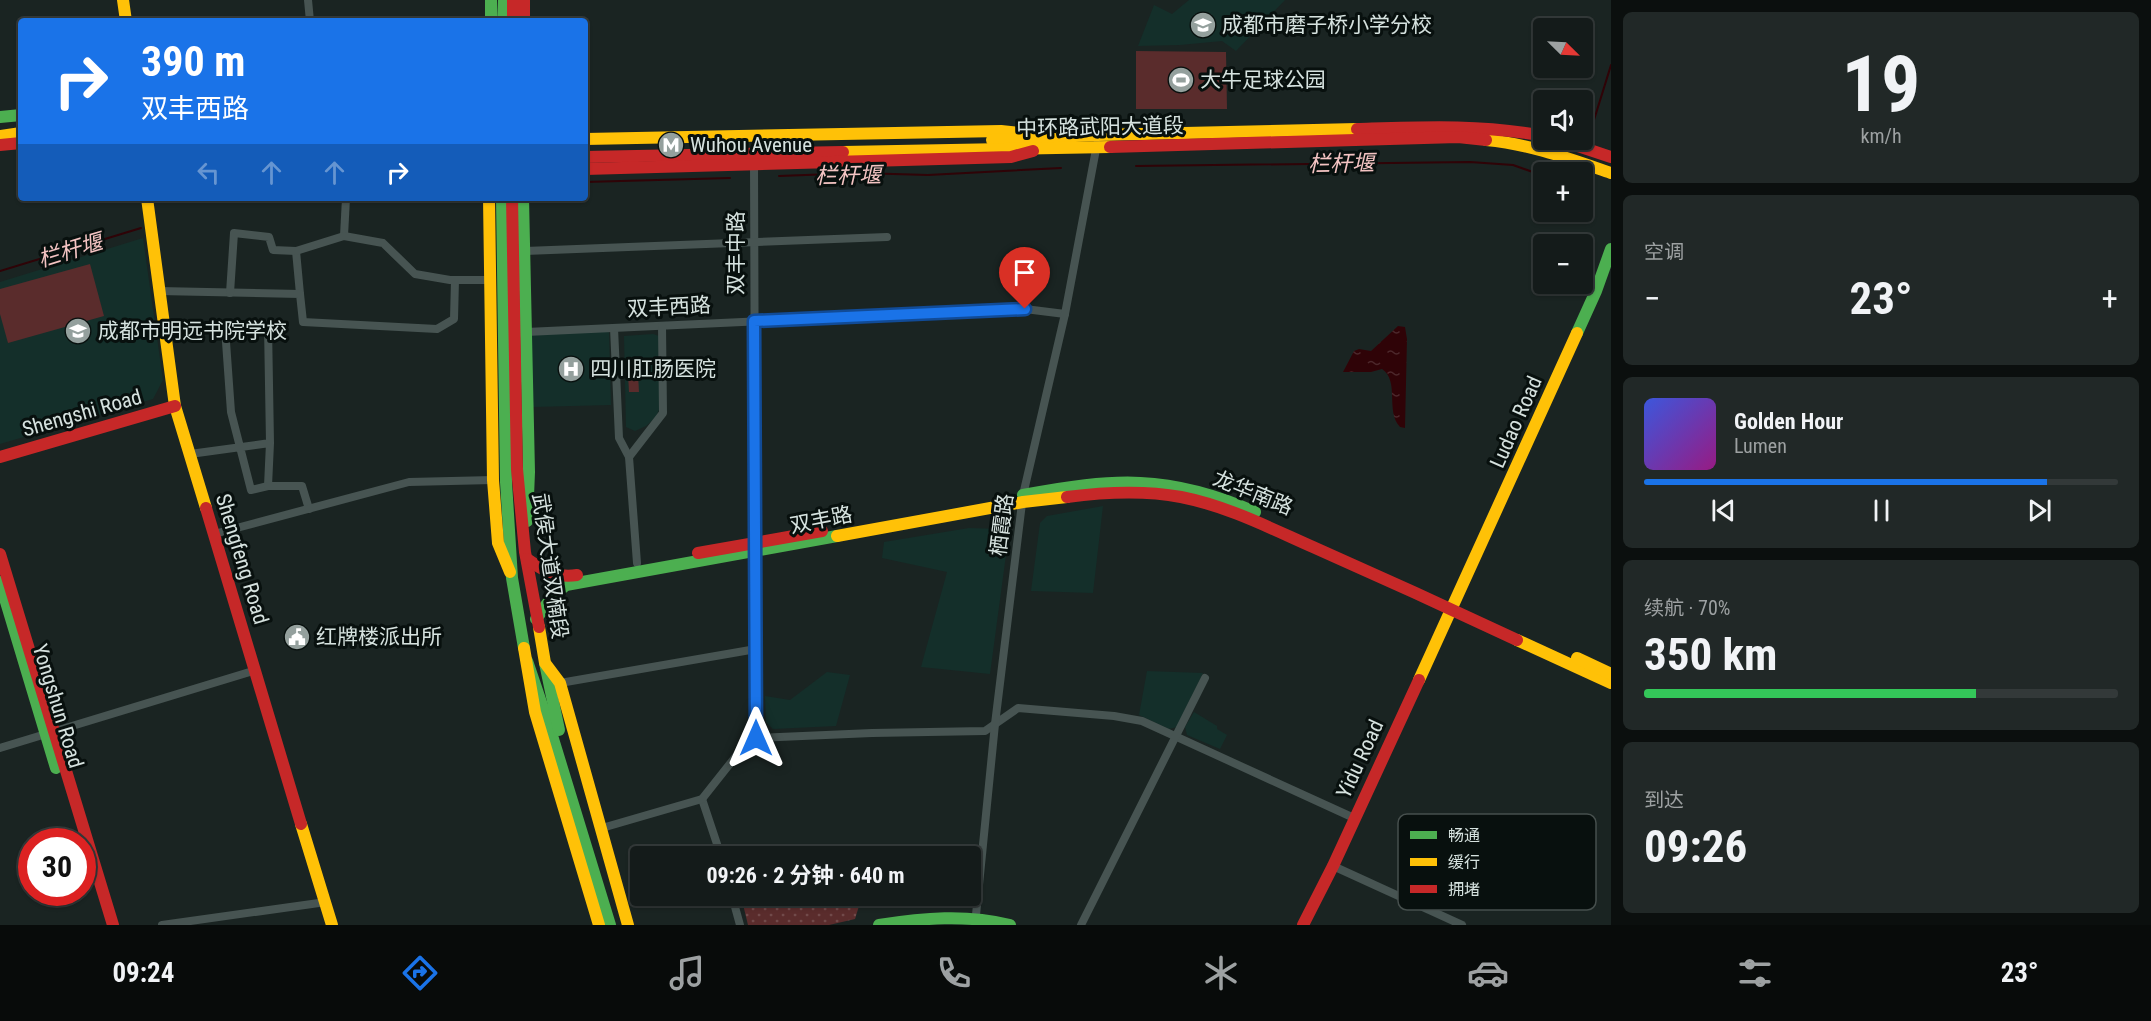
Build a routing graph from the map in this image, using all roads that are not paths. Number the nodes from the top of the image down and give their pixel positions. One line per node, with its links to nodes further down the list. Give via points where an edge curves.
1 (123, 0): 7 (main road)
2 (308, 0): 8 (street)
3 (491, 0): 9 (main road)
4 (504, 0): 10 (main road)
5 (513, 0): 11 (main road)
6 (524, 0): 12 (main road)
7 (126, 18)
8 (310, 18)
9 (490, 18)
10 (503, 18)
11 (513, 18)
12 (524, 18)
13 (18, 115): 14 (main road)
14 (0, 117)
15 (18, 124): 16 (main road)
16 (0, 126)
17 (18, 133): 19 (main road)
18 (1533, 134): 21 (main road, 中环路武阳大道段, via 1460,126)
19 (0, 136)
20 (588, 139): 22 (main road, via 1001,131)
21 (1097, 141): 22 (main road, 中环路武阳大道段); 32 (main road, 中环路武阳大道段, via 1458,137 1545,150); 50 (street, 栖霞路)
22 (1046, 142): 25 (main road, 中环路武阳大道段); 30 (main road, via 1011,157)
23 (18, 143): 24 (main road)
24 (0, 145)
25 (930, 145): 26 (main road, 中环路武阳大道段); 28 (main road, 中环路武阳大道段)
26 (588, 147)
27 (1590, 150): 29 (main road)
28 (588, 156)
29 (1611, 157)
30 (754, 164): 31 (main road); 41 (street, 双丰中路)
31 (588, 169)
32 (1611, 173)
33 (147, 201): 47 (main road, Shengfeng Road)
34 (346, 201): 39 (street)
35 (489, 201): 46 (main road)
36 (502, 201): 61 (main road, 武侯大道双楠段)
37 (512, 201): 68 (main road, 武侯大道双楠段, via 518,469)
38 (524, 201): 44 (main road)
39 (344, 236): 43 (street); 45 (street, via 383,243 416,274)
40 (887, 237): 41 (street)
41 (754, 243): 44 (street); 51 (street, 双丰中路)
42 (1611, 249): 71 (main road, Ludao Road, via 1596,291)
43 (296, 251): 48 (street, via 273,250 269,237 234,233); 49 (street)
44 (525, 251): 54 (main road)
45 (455, 280): 46 (street); 49 (street, via 454,319 437,329 303,322)
46 (490, 280): 61 (main road)
47 (159, 291): 48 (street); 55 (main road, Shengfeng Road)
48 (230, 294): 49 (street)
49 (300, 294)
50 (1065, 314): 51 (street, 双丰西路, via 1025,309); 63 (street, 栖霞路)
51 (754, 321): 52 (street, 双丰西路); 66 (street, 双丰中路)
52 (662, 326): 53 (street, 双丰西路); 60 (street, via 663,413)
53 (614, 328): 54 (street, 双丰西路); 60 (street, via 619,438)
54 (526, 332): 68 (main road)
55 (175, 406): 58 (main road, Shengfeng Road); 59 (main road, Shengshi Road)
56 (270, 443): 57 (street); 57 (street, via 268,326 225,328 231,412); 62 (street)
57 (242, 447): 58 (street); 62 (street, via 251,490)
58 (190, 454): 65 (main road, Shengfeng Road)
59 (0, 457)
60 (629, 457): 69 (street)
61 (500, 481): 64 (street, via 409,482); 74 (main road, 武侯大道双楠段)
62 (268, 486): 64 (street, via 302,486)
63 (1023, 498): 66 (main road, 双丰路); 71 (main road, 龙华南路, via 1130,492 1209,504); 81 (street, 栖霞路)
64 (309, 509): 65 (street)
65 (214, 534): 76 (main road, Shengfeng Road)
66 (755, 548): 69 (main road, 双丰路); 72 (main road, 双丰路, via 566,585); 73 (street, 双丰中路)
67 (0, 554): 83 (main road)
68 (526, 555): 69 (main road, 双丰路, via 554,577 565,578); 72 (main road, 武侯大道双楠段)
69 (637, 563)
70 (0, 582): 83 (main road, Yongshun Road)
71 (1454, 606): 77 (main road); 80 (main road); 88 (main road, Yidu Road)
72 (536, 619): 75 (main road, 武侯大道双楠段)
73 (756, 649): 79 (street); 85 (street, 双丰中路)
74 (526, 661): 82 (main road); 103 (main road, 武侯大道双楠段, via 535,712)
75 (545, 663): 79 (main road, 武侯大道双楠段); 82 (main road)
76 (256, 670): 83 (street); 95 (main road, Shengfeng Road)
77 (1611, 674)
78 (1205, 678): 84 (street)
79 (560, 683): 90 (main road, 武侯大道双楠段)
80 (1611, 683)
81 (995, 724): 84 (street, via 1018,708 1131,718); 85 (street, via 985,731); 98 (street, 栖霞路)
82 (554, 729): 104 (main road); 105 (main road)
83 (50, 733): 86 (street); 89 (main road, Yongshun Road); 100 (main road)
84 (1176, 737): 88 (street); 110 (street)
85 (756, 738): 87 (street, via 744,746)
86 (0, 748)
87 (702, 799): 90 (street); 91 (street)
88 (1354, 818): 92 (main road, Yidu Road)
89 (75, 828)
90 (602, 828): 106 (main road, 武侯大道双楠段)
91 (718, 846)
92 (1333, 866): 93 (street); 111 (main road, Yidu Road)
93 (1398, 896)
94 (96, 897): 99 (main road)
95 (326, 902): 101 (street); 102 (main road, Shengfeng Road)
96 (735, 906): 107 (street)
97 (1429, 910): 112 (street)
98 (975, 921): 108 (main road, via 923,920); 109 (main road)
99 (105, 925)
100 (113, 925)
101 (162, 925)
102 (332, 925)
103 (599, 925)
104 (610, 925)
105 (619, 925)
106 (628, 925)
107 (740, 925)
108 (879, 925)
109 (1010, 925)
110 (1081, 925)
111 (1303, 925)
112 (1462, 925)

